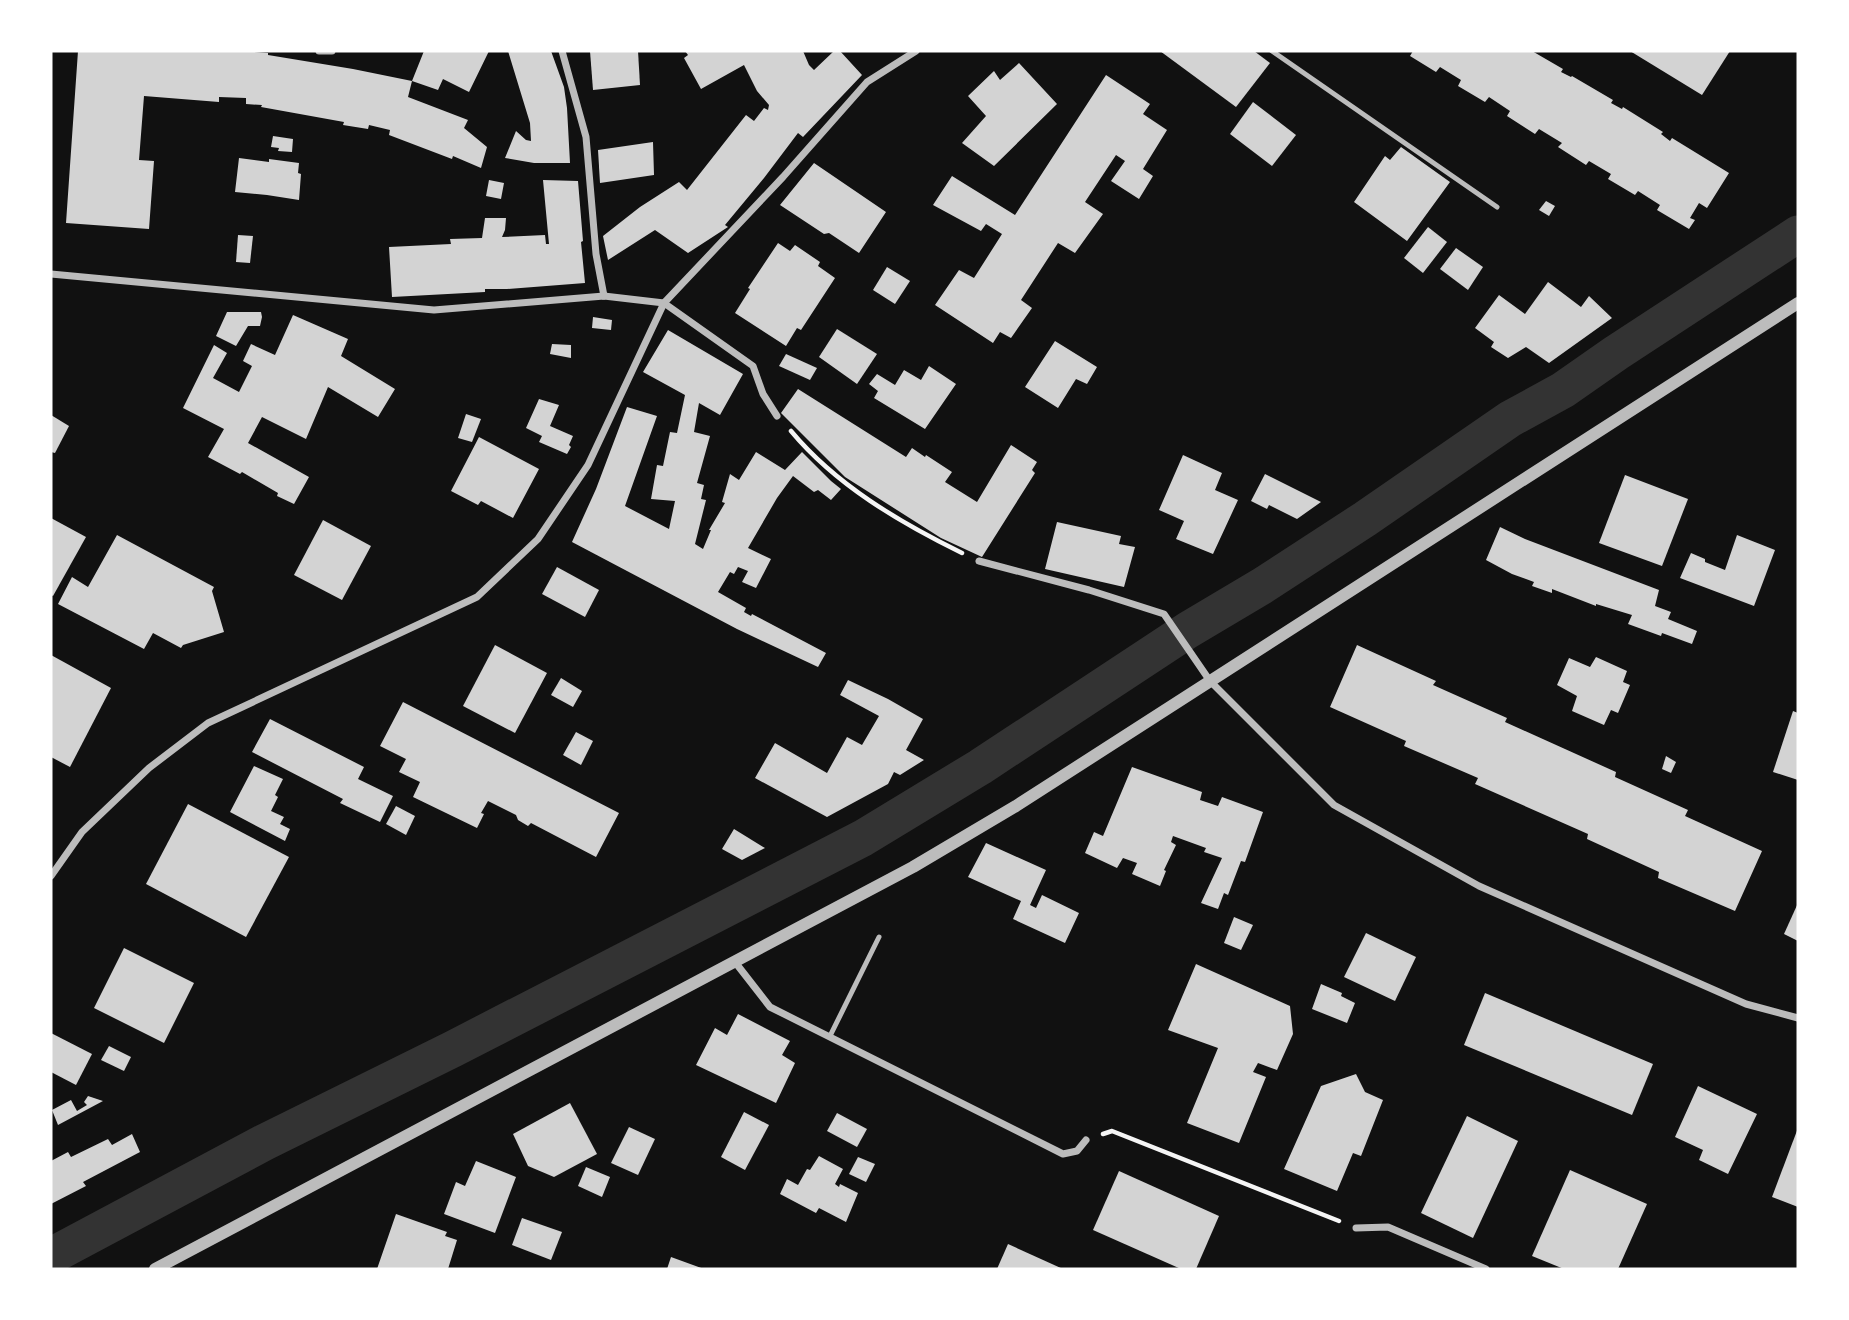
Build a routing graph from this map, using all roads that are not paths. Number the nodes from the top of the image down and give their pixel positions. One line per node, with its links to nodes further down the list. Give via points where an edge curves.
1 (318, 51): 2 (street)
2 (332, 51)
3 (562, 51): 8 (street, via 586,137)
4 (916, 51): 9 (street, via 867,82)
5 (1272, 51): 6 (lane)
6 (1497, 207)
7 (51, 274): 8 (street, via 434,310)
8 (604, 296): 9 (street)
9 (664, 303): 11 (street, via 753,366); 14 (street, via 588,465 538,539 521,556 477,597 208,723 149,768 82,832)
10 (1798, 303): 13 (street)
11 (777, 416)
12 (979, 561): 13 (street, via 1164,614)
13 (1210, 681): 16 (street, via 925,860); 17 (street, via 1334,805 1479,886 1746,1004)
14 (51, 876)
15 (879, 937): 18 (lane)
16 (735, 962): 18 (street, via 770,1007); 21 (street)
17 (1798, 1018)
18 (830, 1036): 19 (street, via 1063,1154 1077,1151)
19 (1086, 1140)
20 (1356, 1228): 22 (street, via 1388,1227)
21 (155, 1269)
22 (1486, 1269)

